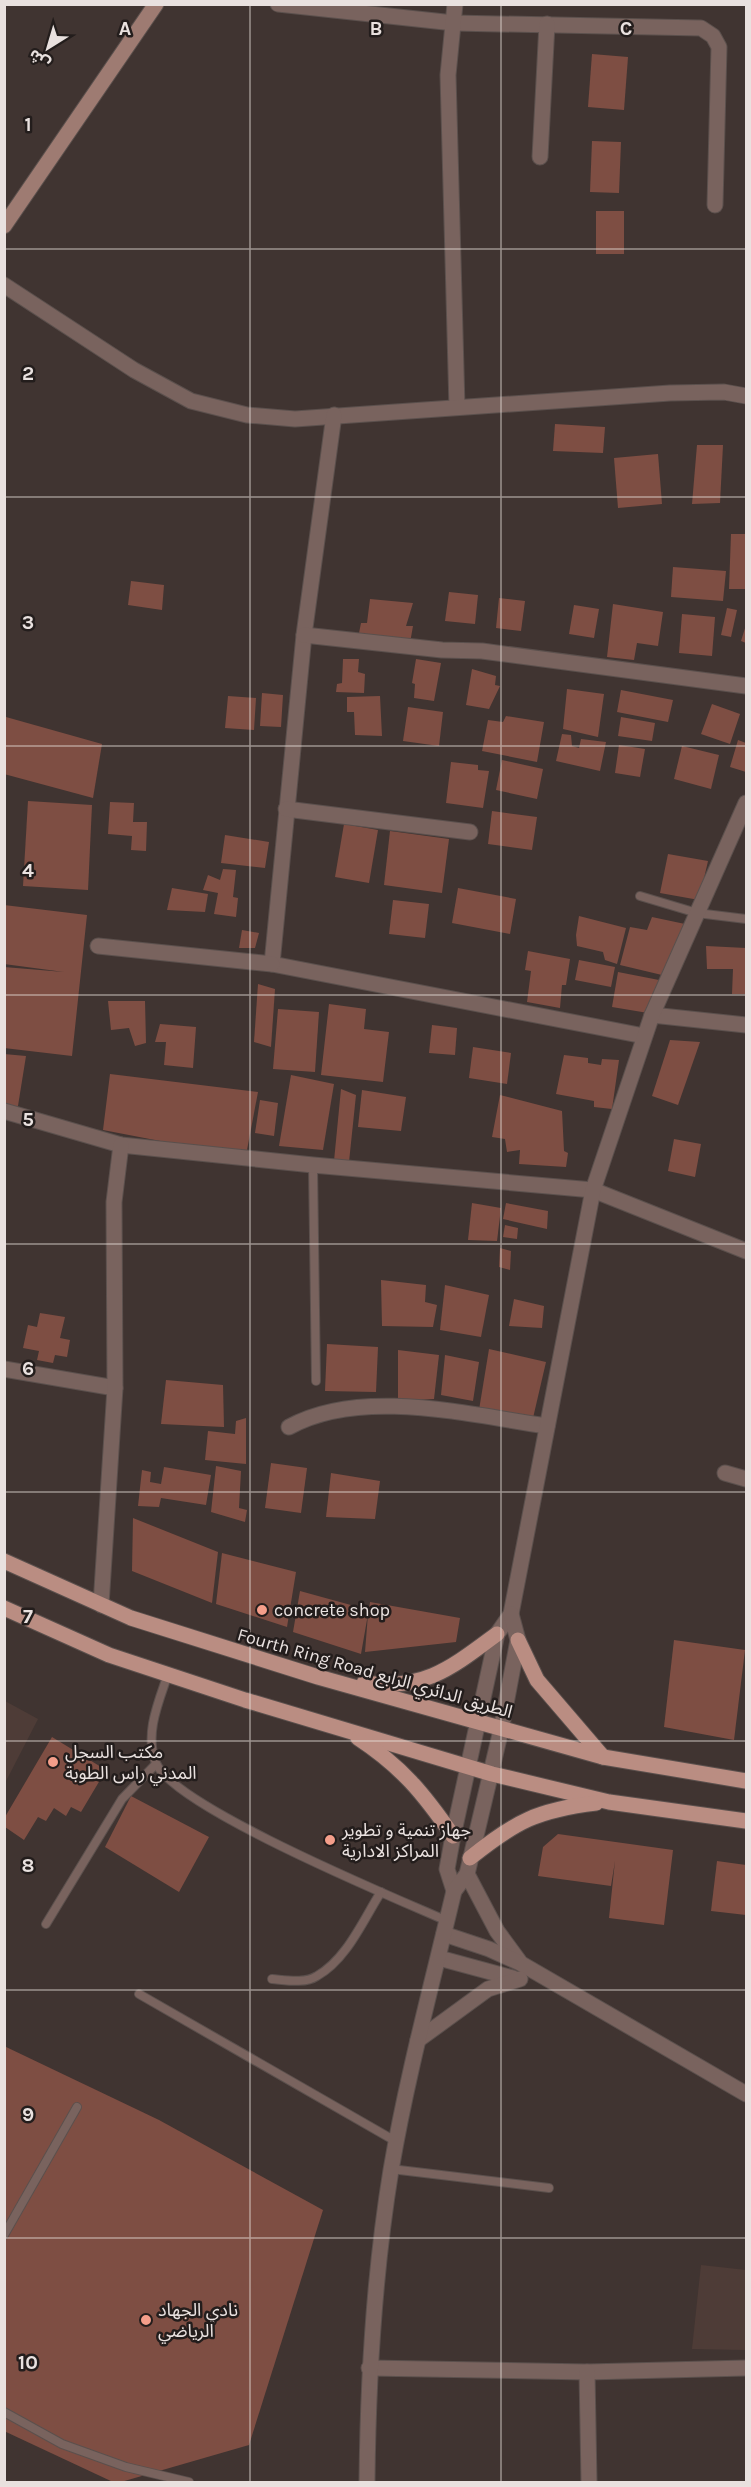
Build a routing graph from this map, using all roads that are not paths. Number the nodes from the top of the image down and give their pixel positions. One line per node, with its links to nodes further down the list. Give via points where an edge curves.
1 (156, 4): 8 (main road)
2 (278, 4): 4 (street)
3 (456, 4): 4 (street)
4 (454, 23): 5 (street); 11 (street, via 448,75)
5 (547, 24): 6 (street); 7 (street, via 700,28 713,36 719,47)
6 (540, 157)
7 (715, 205)
8 (4, 226)
9 (4, 285): 12 (street, via 134,370 191,401 247,415)
10 (747, 396): 11 (street, via 723,392 670,393)
11 (458, 407): 12 (street)
12 (334, 415): 13 (street)
13 (304, 635): 14 (street, via 482,651); 16 (street)
14 (747, 686)
15 (747, 802): 19 (street)
16 (286, 809): 17 (street); 22 (street)
17 (470, 832)
18 (640, 896): 19 (lane)
19 (697, 913): 20 (lane); 23 (street)
20 (747, 919)
21 (98, 946): 22 (street)
22 (272, 964): 25 (street)
23 (652, 1015): 24 (street); 25 (street)
24 (747, 1025)
25 (644, 1036): 29 (street)
26 (4, 1111): 27 (street)
27 (121, 1145): 28 (street); 33 (street, via 114,1202)
28 (314, 1166): 29 (street); 32 (lane)
29 (593, 1190): 30 (street); 34 (street)
30 (747, 1251)
31 (4, 1369): 33 (street)
32 (316, 1381)
33 (115, 1388): 39 (street)
34 (547, 1426): 35 (street, via 379,1407 335,1410); 41 (street)
35 (289, 1427)
36 (725, 1473): 37 (street)
37 (747, 1479)
38 (4, 1561): 39 (main road, Fourth Ring Road الطريق الدائري الرابع)
39 (101, 1605): 45 (main road, Fourth Ring Road الطريق الدائري الرابع, via 142,1622)
40 (4, 1608): 44 (main road, via 109,1655)
41 (512, 1614): 42 (street); 43 (street)
42 (497, 1634): 45 (main road, via 427,1680 398,1685); 46 (street)
43 (518, 1640): 48 (street); 49 (main road, via 537,1680)
44 (168, 1674): 47 (main road); 50 (lane, via 154,1715 151,1742)
45 (318, 1677): 46 (main road, Fourth Ring Road الطريق الدائري الرابع)
46 (477, 1722): 48 (main road, Fourth Ring Road الطريق الدائري الرابع); 51 (street)
47 (343, 1729): 51 (main road); 56 (main road, via 392,1761 418,1788)
48 (501, 1730): 49 (main road, Fourth Ring Road الطريق الدائري الرابع); 52 (street)
49 (603, 1757): 53 (main road, Fourth Ring Road الطريق الدائري الرابع)
50 (156, 1764): 60 (lane, via 178,1788 241,1825 311,1862); 61 (lane, via 122,1799)
51 (467, 1766): 52 (main road); 56 (street)
52 (492, 1774): 54 (main road); 57 (street)
53 (747, 1781)
54 (609, 1802): 55 (main road); 57 (main road, via 558,1807 520,1821)
55 (747, 1821)
56 (453, 1836): 59 (street, via 447,1869)
57 (470, 1858): 58 (street)
58 (466, 1874): 59 (street); 64 (street)
59 (454, 1891): 62 (street)
60 (381, 1892): 62 (lane); 65 (lane, via 341,1956 316,1977 298,1981)
61 (46, 1924)
62 (445, 1927): 63 (street); 64 (street, via 489,1949)
63 (439, 1958): 64 (street); 67 (street)
64 (520, 1971): 67 (street, via 488,1989); 68 (street, via 552,1984)
65 (272, 1979)
66 (139, 1994): 70 (lane)
67 (418, 2040): 70 (street)
68 (747, 2094)
69 (77, 2107): 73 (lane)
70 (397, 2142): 71 (street)
71 (392, 2169): 72 (lane); 74 (street)
72 (549, 2188)
73 (4, 2235)
74 (369, 2368): 76 (street); 79 (street)
75 (747, 2368): 76 (street)
76 (587, 2372): 80 (street)
77 (4, 2412): 78 (lane, via 62,2444 126,2467)
78 (189, 2482)
79 (367, 2482)
80 (589, 2482)

